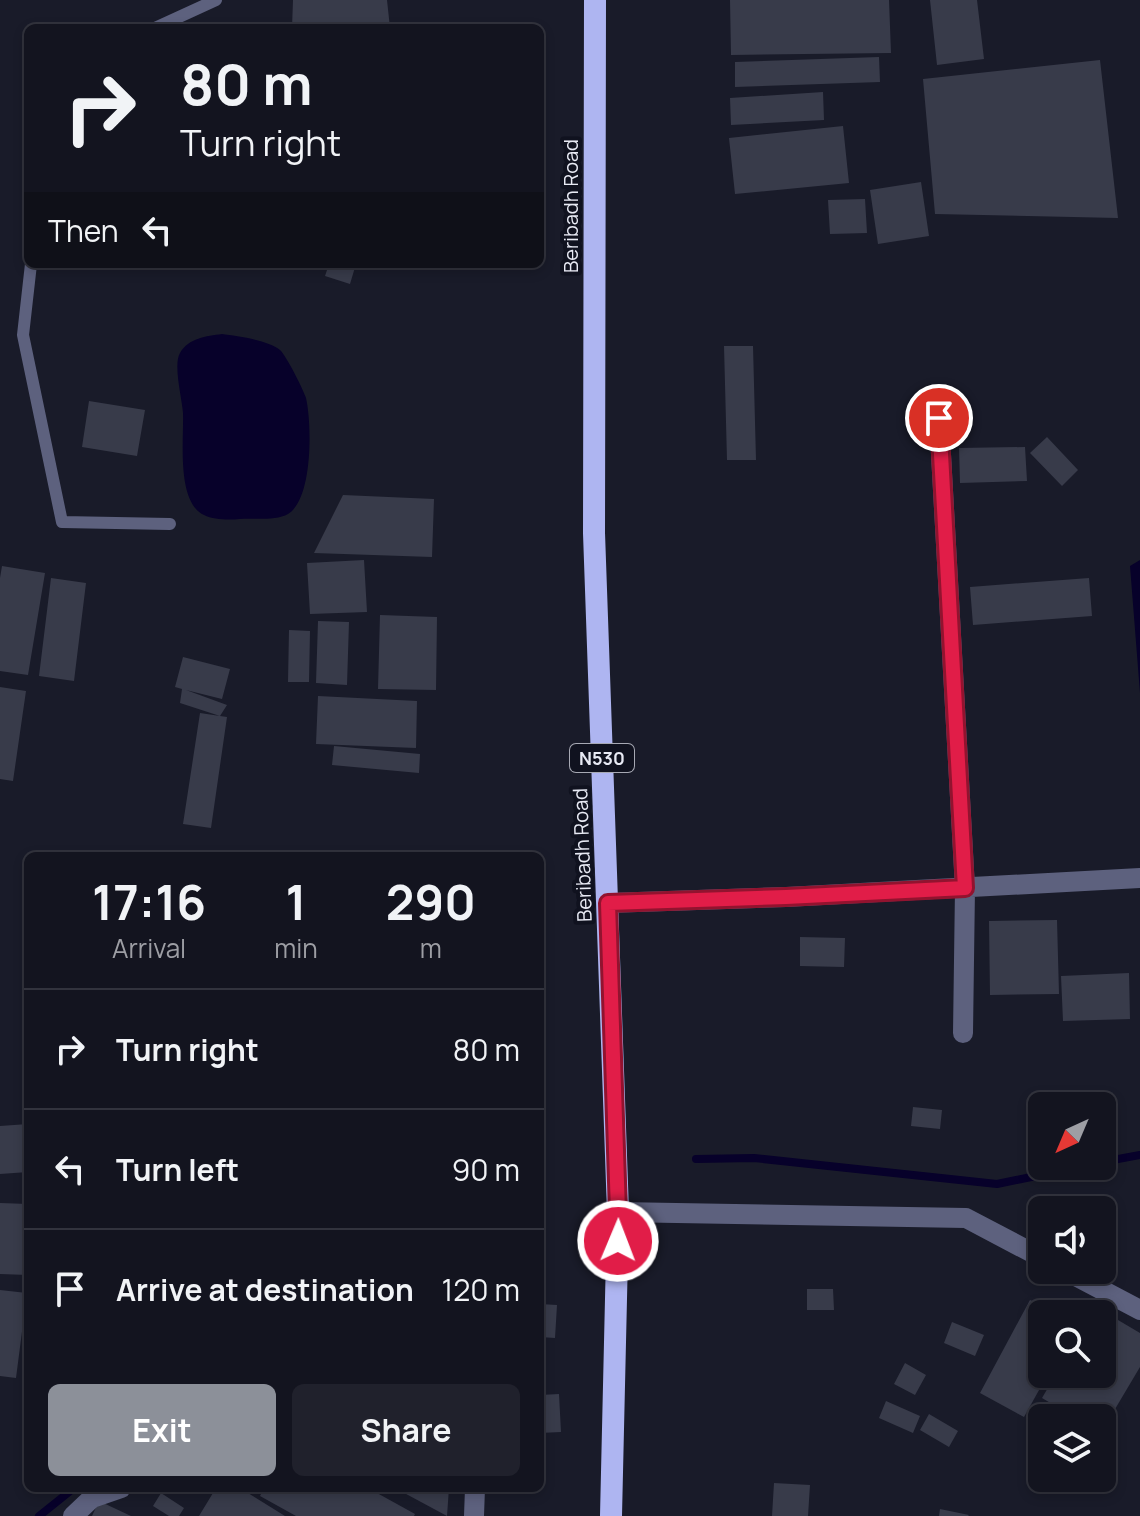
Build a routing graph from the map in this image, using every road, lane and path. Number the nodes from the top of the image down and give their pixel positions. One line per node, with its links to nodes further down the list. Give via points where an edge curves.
1 (216, 0): 3 (lane)
2 (595, 0): 9 (highway, Beribadh Road / N530, via 594,533)
3 (164, 24)
4 (31, 268): 6 (lane, via 23,335 62,522)
5 (939, 418): 8 (street)
6 (170, 524)
7 (1140, 878): 8 (street)
8 (965, 888): 9 (street); 10 (street)
9 (608, 903): 11 (highway, Beribadh Road / N530)
10 (963, 1033)
11 (618, 1212): 12 (street, via 966,1218); 19 (highway, Beribadh Road / N530)
12 (1028, 1251)
13 (1091, 1284): 14 (street)
14 (1140, 1310)
15 (109, 1492): 17 (street, via 92,1498)
16 (475, 1492): 18 (street)
17 (73, 1516)
18 (474, 1516)
19 (611, 1516)

